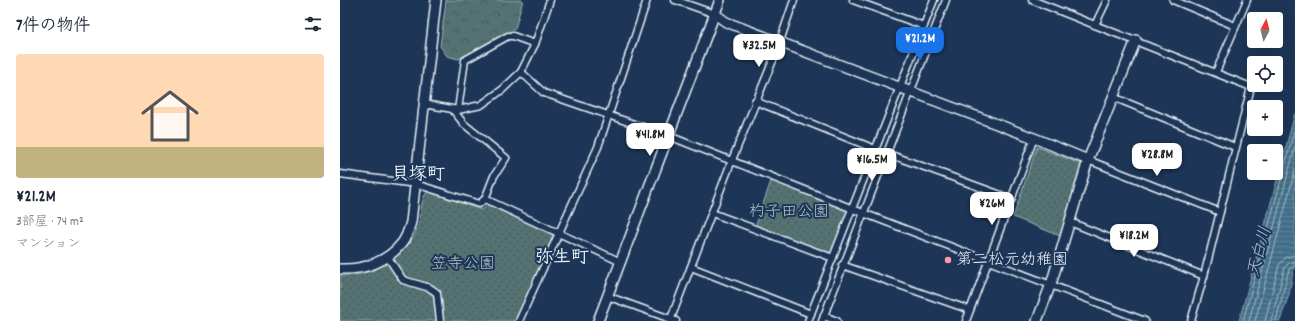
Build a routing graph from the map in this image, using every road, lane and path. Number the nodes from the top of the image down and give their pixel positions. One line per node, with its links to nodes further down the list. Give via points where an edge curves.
1 (436, 0): 27 (street)
2 (550, 0): 20 (street)
3 (647, 0): 29 (street)
4 (676, 0): 14 (street)
5 (720, 0): 14 (street)
6 (794, 0): 19 (street)
7 (854, 0): 16 (street)
8 (934, 0): 16 (street)
9 (946, 0): 24 (street)
10 (1032, 0): 15 (street)
11 (1107, 0): 15 (street)
12 (1173, 0): 17 (street)
13 (1247, 0): 17 (street)
14 (715, 14): 19 (street, via 726,22); 30 (street)
15 (1095, 25): 18 (street)
16 (924, 26): 23 (street)
17 (1235, 26): 22 (street)
18 (1136, 40): 22 (street); 25 (street)
19 (780, 42): 23 (street); 26 (street)
20 (535, 44): 21 (street); 28 (street, via 508,36 465,60)
21 (521, 72): 28 (street, via 481,105); 29 (street, via 544,93)
22 (1216, 72): 32 (street, via 1251,87)
23 (900, 89): 24 (street); 33 (street)
24 (910, 92): 31 (street); 34 (street)
25 (1113, 97): 32 (street); 36 (street)
26 (755, 101): 33 (street); 35 (street)
27 (424, 104): 28 (street); 38 (street)
28 (456, 110): 39 (street, via 464,124 506,158 494,176)
29 (609, 115): 30 (street); 46 (street, via 598,147)
30 (669, 136): 35 (street); 50 (street)
31 (1034, 138): 36 (street); 40 (street)
32 (1235, 148): 42 (street)
33 (875, 149): 41 (street)
34 (886, 153): 40 (street); 44 (street)
35 (732, 160): 41 (street); 43 (street)
36 (1088, 160): 42 (street); 45 (street)
37 (340, 174): 38 (street)
38 (416, 184): 39 (street, via 479,204); 47 (street, via 411,222 403,242)
39 (485, 199): 46 (street)
40 (1012, 199): 49 (street)
41 (852, 208): 44 (street); 48 (street)
42 (1220, 212): 54 (street)
43 (712, 213): 48 (street); 52 (street)
44 (862, 213): 49 (street); 51 (street)
45 (1070, 222): 54 (street); 55 (street)
46 (559, 234): 50 (street); 62 (street)
47 (387, 256): 53 (street, via 367,268); 61 (street, via 403,280 430,288 437,293)
48 (833, 258): 58 (street)
49 (988, 261): 55 (street); 57 (street)
50 (621, 262): 56 (street)
51 (842, 265): 57 (street); 59 (street)
52 (691, 266): 58 (street); 60 (street)
53 (340, 270)
54 (1204, 276): 69 (street)
55 (1051, 285): 67 (street); 68 (street)
56 (607, 296): 60 (street); 63 (street)
57 (970, 310): 66 (street)
58 (811, 314): 64 (street)
59 (823, 318): 65 (street)
60 (672, 320)
61 (440, 321)
62 (519, 321)
63 (598, 321)
64 (808, 321)
65 (837, 321)
66 (966, 321)
67 (1037, 321)
68 (1145, 321)
69 (1191, 321)

